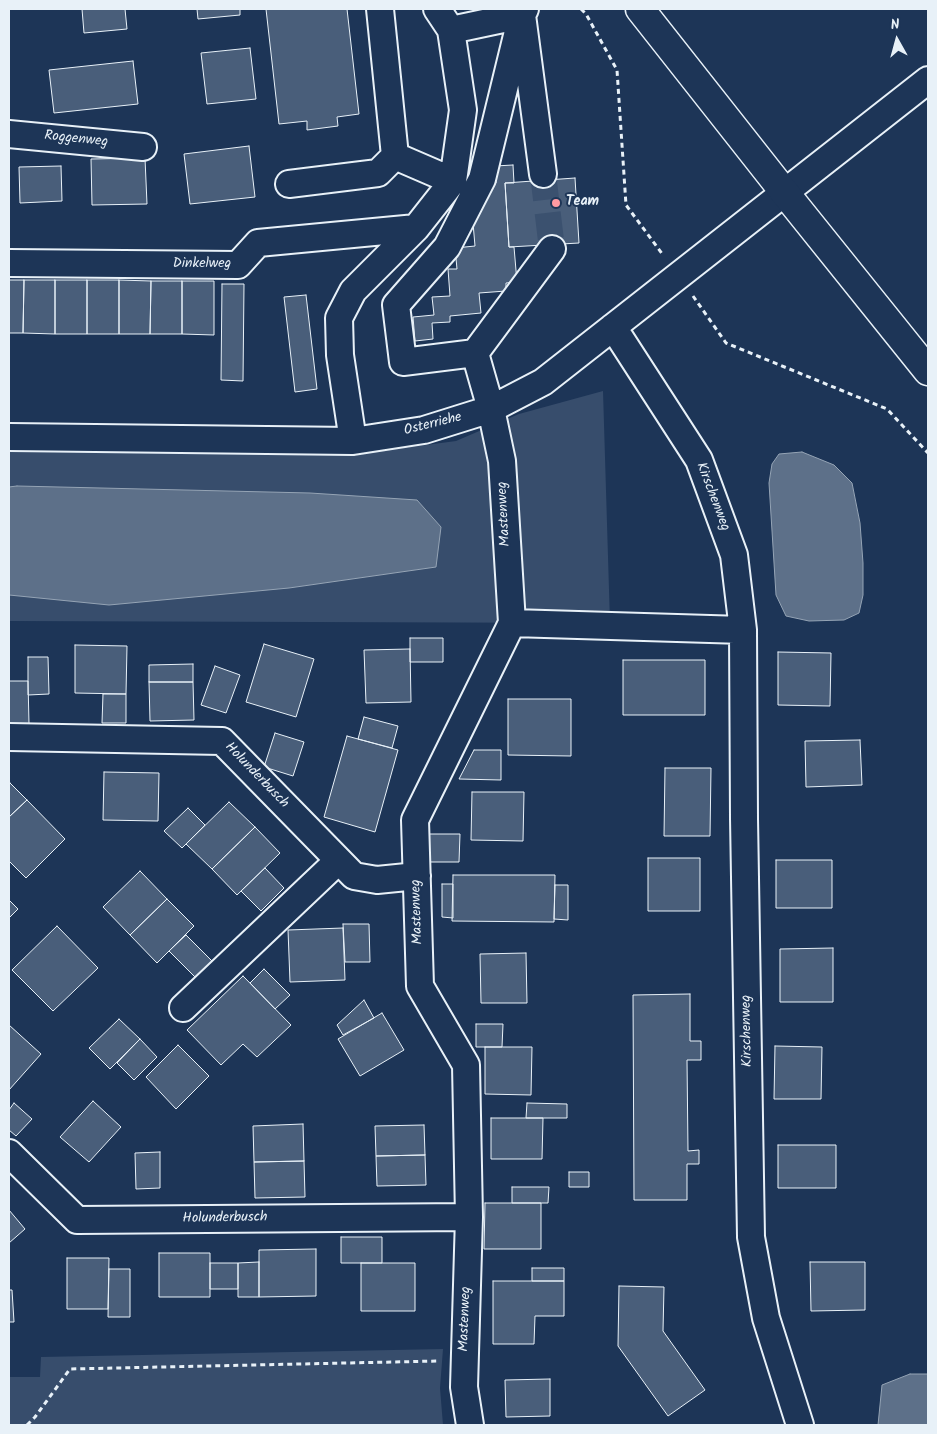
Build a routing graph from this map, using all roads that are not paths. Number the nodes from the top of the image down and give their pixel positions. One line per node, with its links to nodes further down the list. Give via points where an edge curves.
1 (380, 9): 8 (street)
2 (640, 9): 12 (main road)
3 (524, 12): 4 (street); 9 (street); 17 (street, via 482,179 447,247 396,305 403,362)
4 (444, 19): 10 (street, via 462,110)
5 (928, 80): 12 (street, Osterriehe)
6 (9, 134): 7 (street, Roggenweg)
7 (143, 147)
8 (395, 156): 10 (street); 11 (street, via 378,173)
9 (543, 174)
10 (453, 181): 13 (street)
11 (289, 184)
12 (785, 193): 16 (street, Osterriehe); 18 (main road)
13 (416, 228): 15 (street, Dinkelweg, via 258,243 238,265); 21 (street, via 353,291 340,318 340,354)
14 (552, 248): 17 (street)
15 (9, 263)
16 (613, 327): 19 (street, Osterriehe, via 543,382); 23 (street, Kirschenweg, via 699,460 734,555)
17 (474, 354): 19 (street, Mastenweg)
18 (928, 372)
19 (491, 409): 21 (street, Osterriehe, via 424,430); 22 (street, Mastenweg, via 502,461)
20 (9, 437): 21 (street, Osterriehe)
21 (353, 441)
22 (512, 623): 23 (street); 26 (street, Mastenweg, via 414,820)
23 (743, 630): 31 (street, Kirschenweg, via 751,1237 766,1318)
24 (9, 737): 25 (street, Holunderbusch, via 222,741)
25 (338, 861): 26 (street, Holunderbusch, via 354,876 377,880); 27 (street)
26 (417, 876): 29 (street, Mastenweg, via 420,986 466,1065)
27 (183, 1008)
28 (9, 1153): 29 (street, Holunderbusch, via 77,1220)
29 (469, 1217): 30 (street, Mastenweg, via 464,1387)
30 (470, 1425)
31 (800, 1425)

